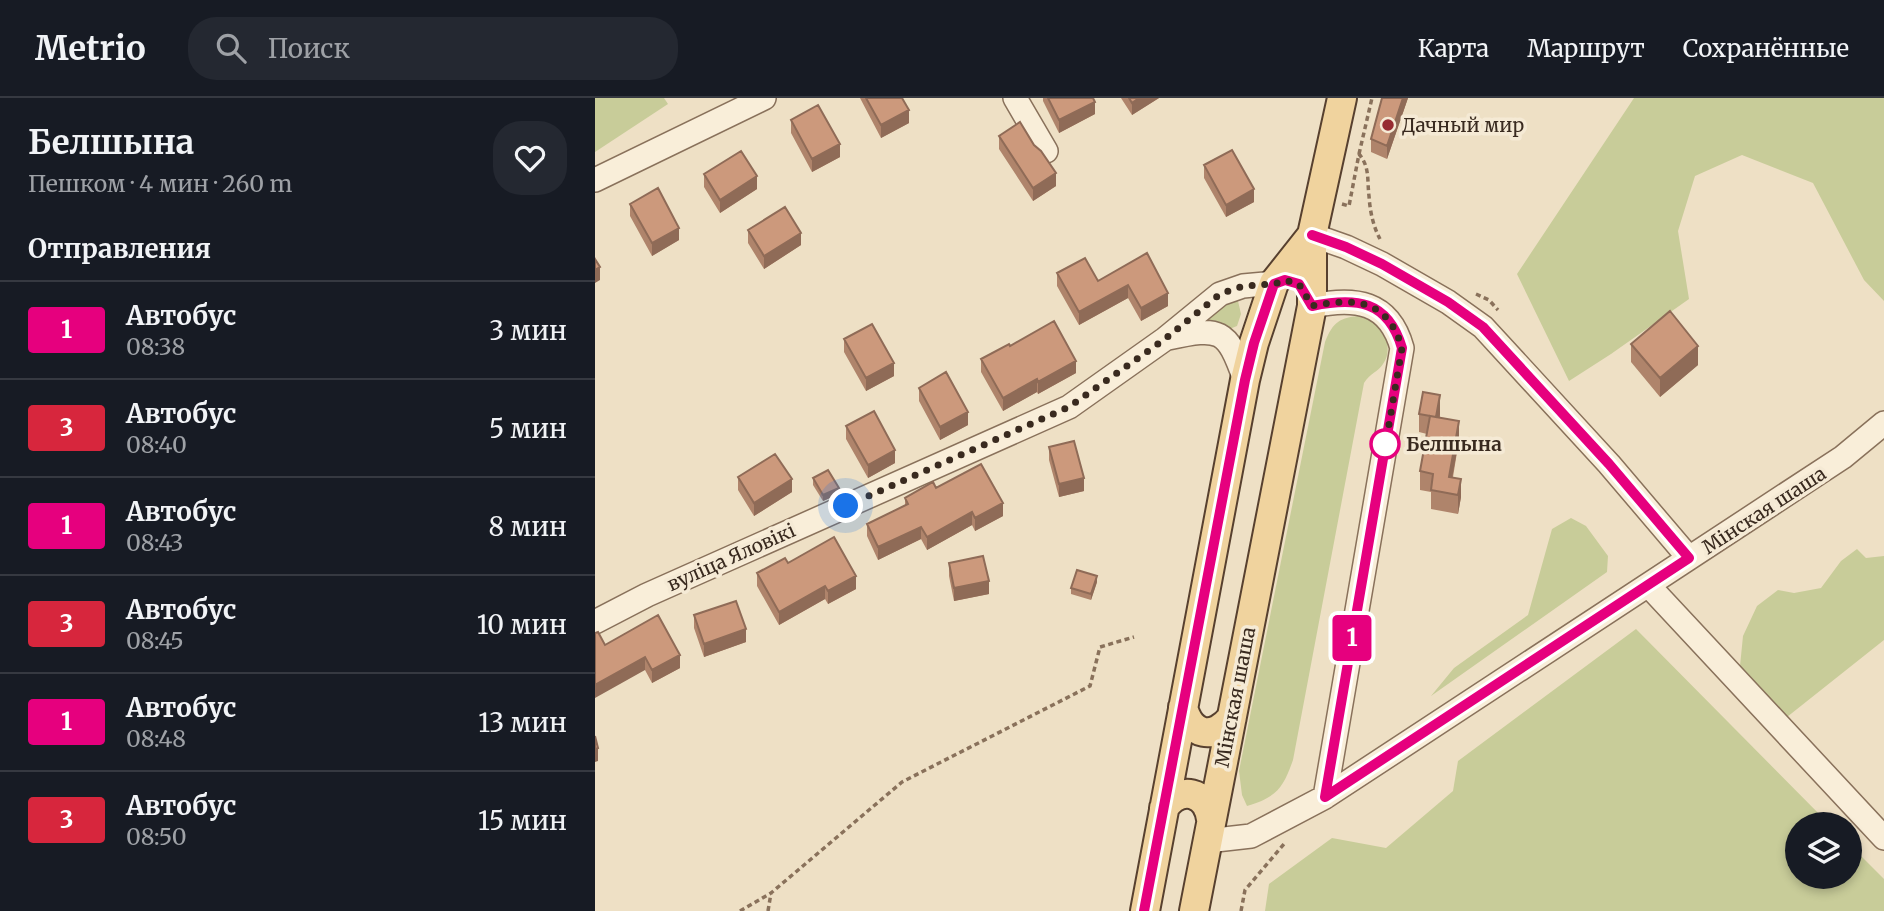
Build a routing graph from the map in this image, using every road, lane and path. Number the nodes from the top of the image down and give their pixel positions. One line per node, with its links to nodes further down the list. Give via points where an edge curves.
1 (764, 98): 7 (street)
2 (1015, 98): 5 (street)
3 (1342, 98): 8 (main road)
4 (1372, 98): 6 (path)
5 (1046, 151)
6 (1359, 154)
7 (595, 180)
8 (1312, 235): 9 (main road); 10 (main road, Мінская шаша); 14 (street, via 1382,264 1483,327)
9 (1274, 284): 10 (main road, via 1285,280 1299,284); 11 (street, вуліца Яловікі, via 1243,286 1220,294); 12 (main road)
10 (1312, 306): 19 (main road, Мінская шаша); 20 (street, via 1330,302 1368,305 1390,320 1402,348)
11 (1165, 339): 12 (street, via 1198,332 1224,337 1237,355); 16 (street, вуліца Яловікі, via 1069,407)
12 (1245, 380): 18 (main road)
13 (1884, 423): 14 (street, Мінская шаша, via 1843,457)
14 (1689, 558): 15 (street, Мінская шаша)
15 (1648, 585): 20 (street, Мінская шаша); 23 (street)
16 (595, 622)
17 (1134, 637): 24 (path, via 1100,647 1090,685 902,782)
18 (1183, 707): 19 (main road, via 1191,725 1208,733); 21 (main road)
19 (1232, 717): 22 (main road, Мінская шаша)
20 (1325, 797): 22 (street, Мінская шаша, via 1251,836)
21 (1164, 808): 22 (main road, via 1178,795 1196,796 1210,810); 27 (main road)
22 (1209, 830): 28 (main road, Мінская шаша)
23 (1884, 838)
24 (771, 893): 25 (path); 26 (path)
25 (740, 911)
26 (768, 911)
27 (1145, 911)
28 (1194, 911)

